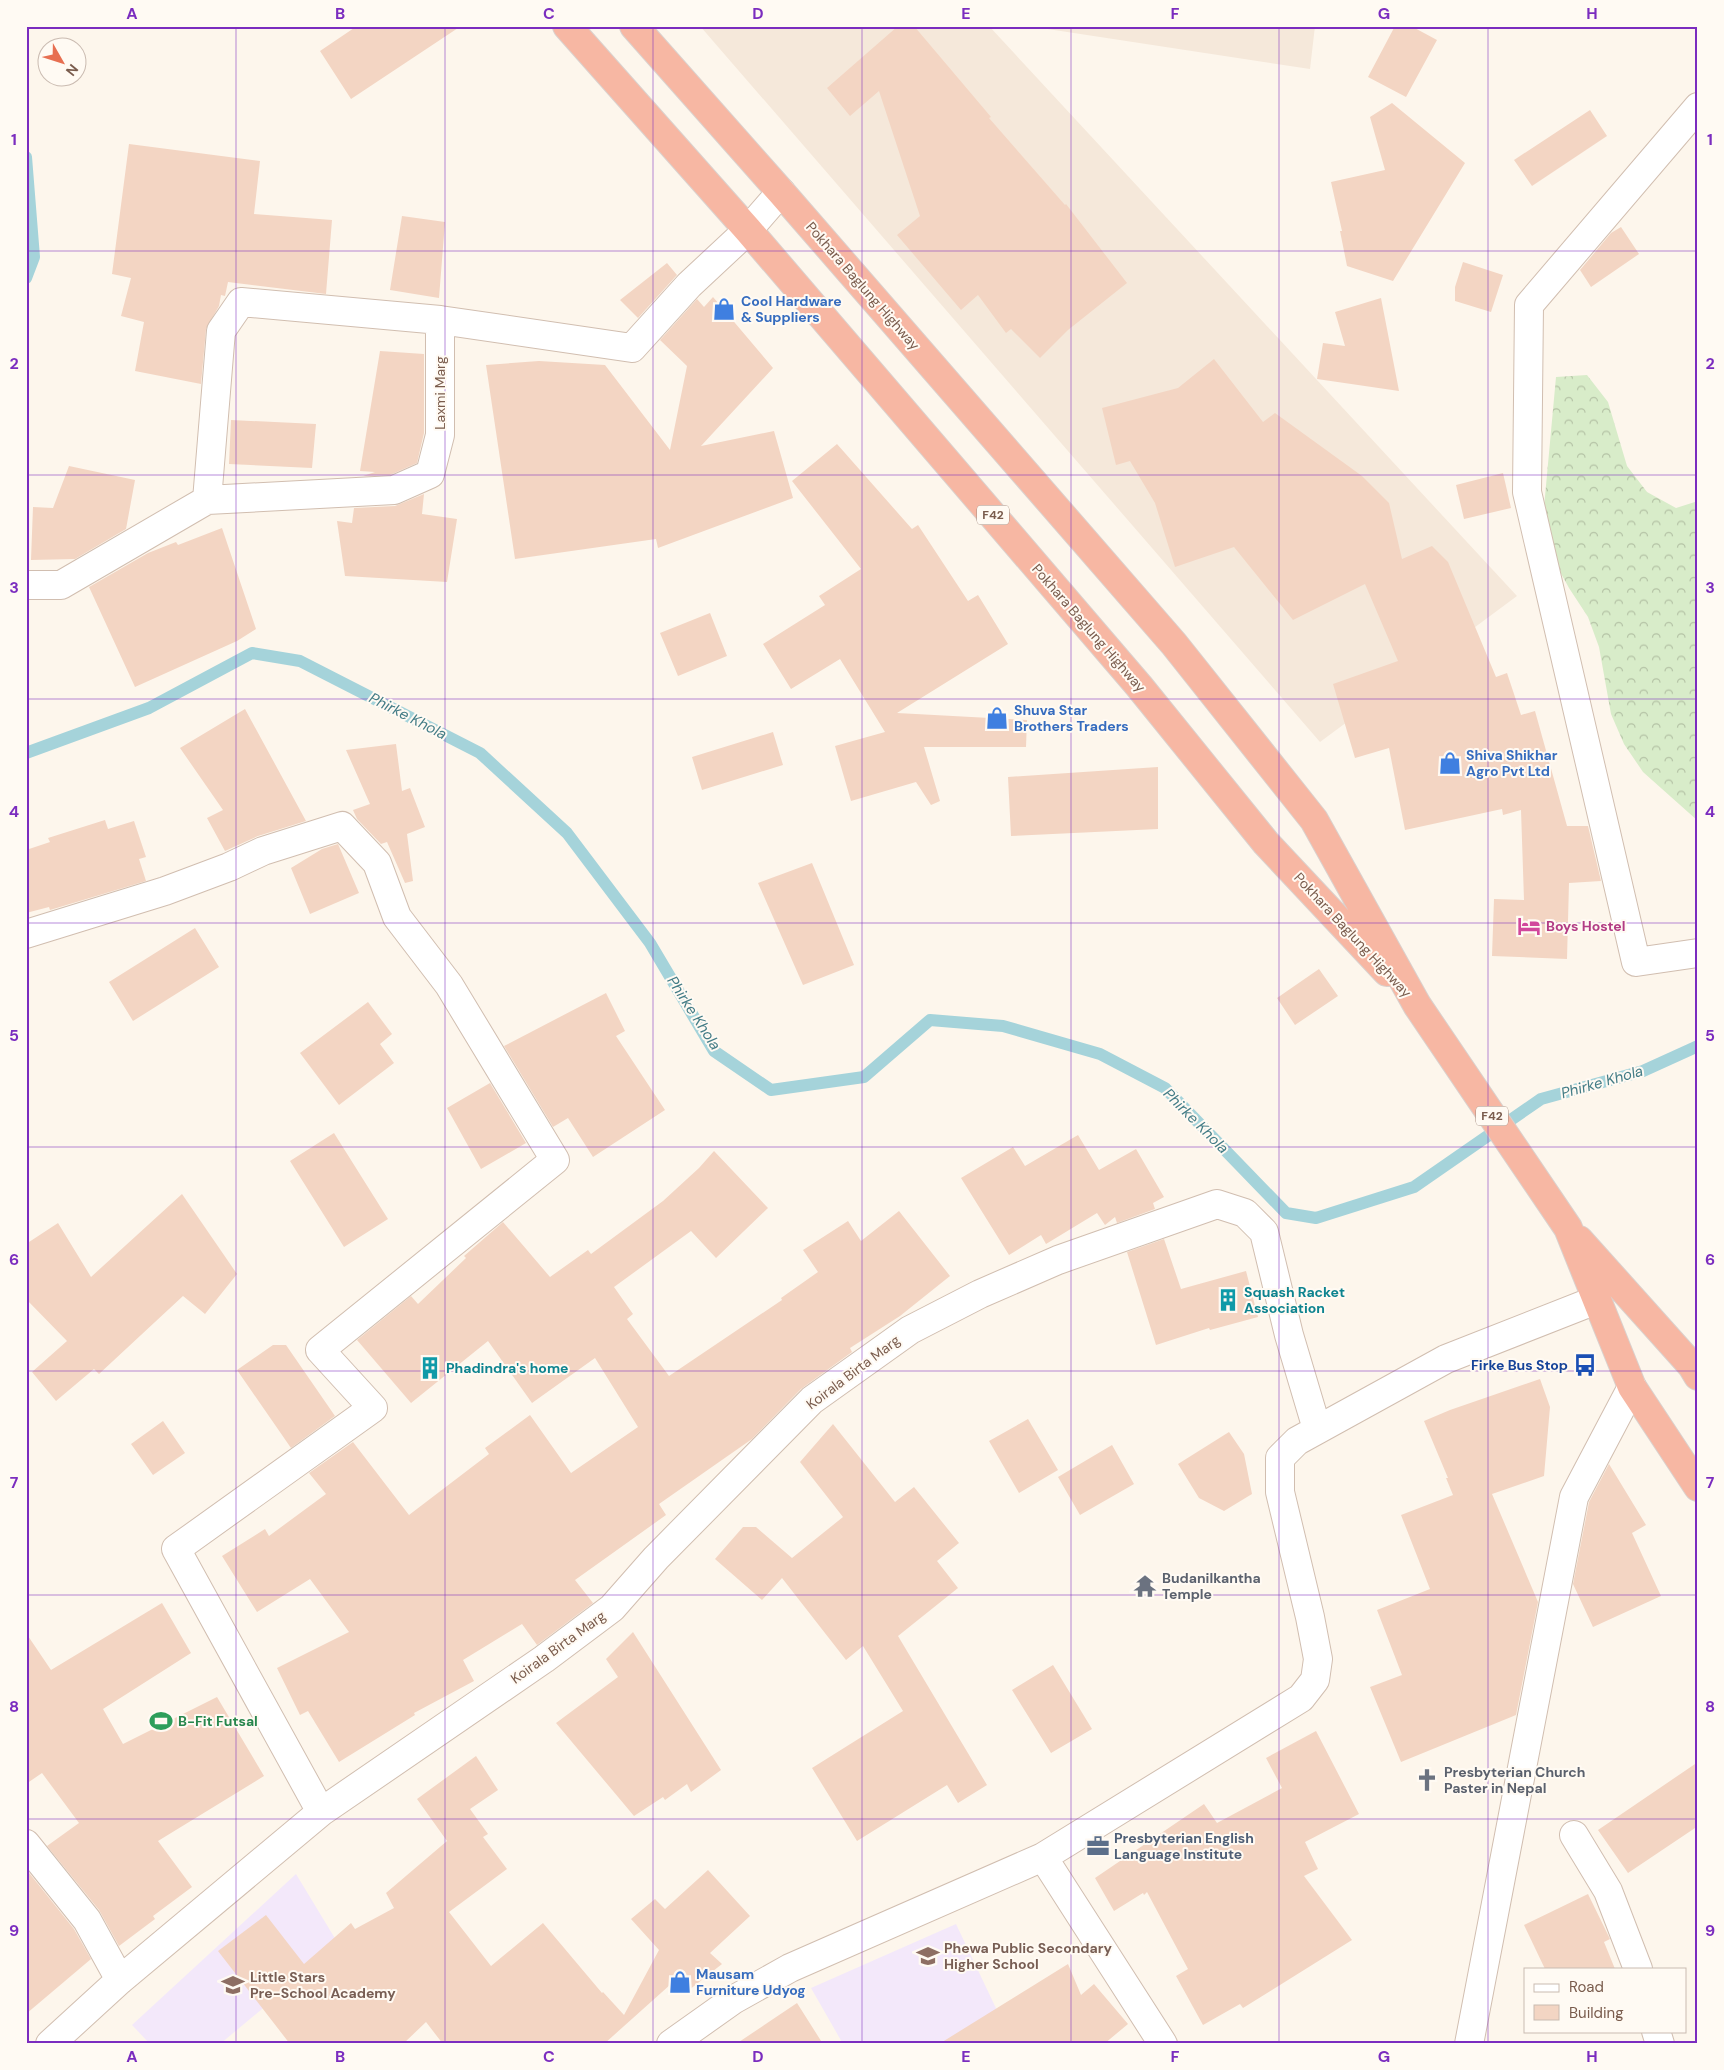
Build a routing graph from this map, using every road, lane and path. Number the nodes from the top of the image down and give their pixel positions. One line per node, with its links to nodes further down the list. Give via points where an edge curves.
1 (567, 26): 5 (highway, Pokhara Baglung Highway / F42)
2 (634, 26): 4 (highway, Pokhara Baglung Highway / F42)
3 (1698, 107): 10 (street, via 1529,305 1527,492 1636,962)
4 (781, 192): 5 (street); 11 (highway, Pokhara Baglung Highway / F42, via 1174,644 1314,820)
5 (748, 230): 6 (street, via 689,285 632,348); 11 (highway, Pokhara Baglung Highway / F42, via 1139,686 1266,843)
6 (440, 320): 7 (street, Laxmi Marg, via 440,435 430,474 394,490); 7 (street, via 241,302 221,331)
7 (207, 500): 8 (street, Laxmi Marg, via 61,585)
8 (26, 585)
9 (26, 934): 18 (street, via 165,891 263,851 342,826 377,863 397,917 448,985 555,1160 320,1350 373,1408 176,1549)
10 (1698, 954)
11 (1417, 1005): 12 (highway, F42)
12 (1568, 1228): 13 (highway, F42); 14 (highway, F42)
13 (1596, 1300): 15 (highway, F42); 16 (street, via 1446,1359)
14 (1698, 1376)
15 (1632, 1387): 17 (highway, F42); 28 (street, via 1574,1497)
16 (1317, 1429): 18 (street, Koirala Birta Marg, via 1289,1335 1264,1232 1245,1213 1217,1204 1058,1260 980,1294 910,1330 812,1400 656,1558 612,1608 544,1659); 21 (street, via 1297,1441 1280,1458 1280,1492 1318,1659 1315,1680 1301,1698)
17 (1698, 1487)
18 (321, 1812): 23 (street, Koirala Birta Marg)
19 (1574, 1835): 22 (street, via 1608,1891)
20 (26, 1844): 23 (street, via 87,1920)
21 (1043, 1857): 26 (street, via 790,1968 733,2000); 27 (street)
22 (1638, 1968)
23 (120, 1980): 25 (street, Koirala Birta Marg)
24 (1656, 2032): 29 (street)
25 (50, 2044)
26 (671, 2044)
27 (1163, 2044)
28 (1469, 2044)
29 (1660, 2044)

